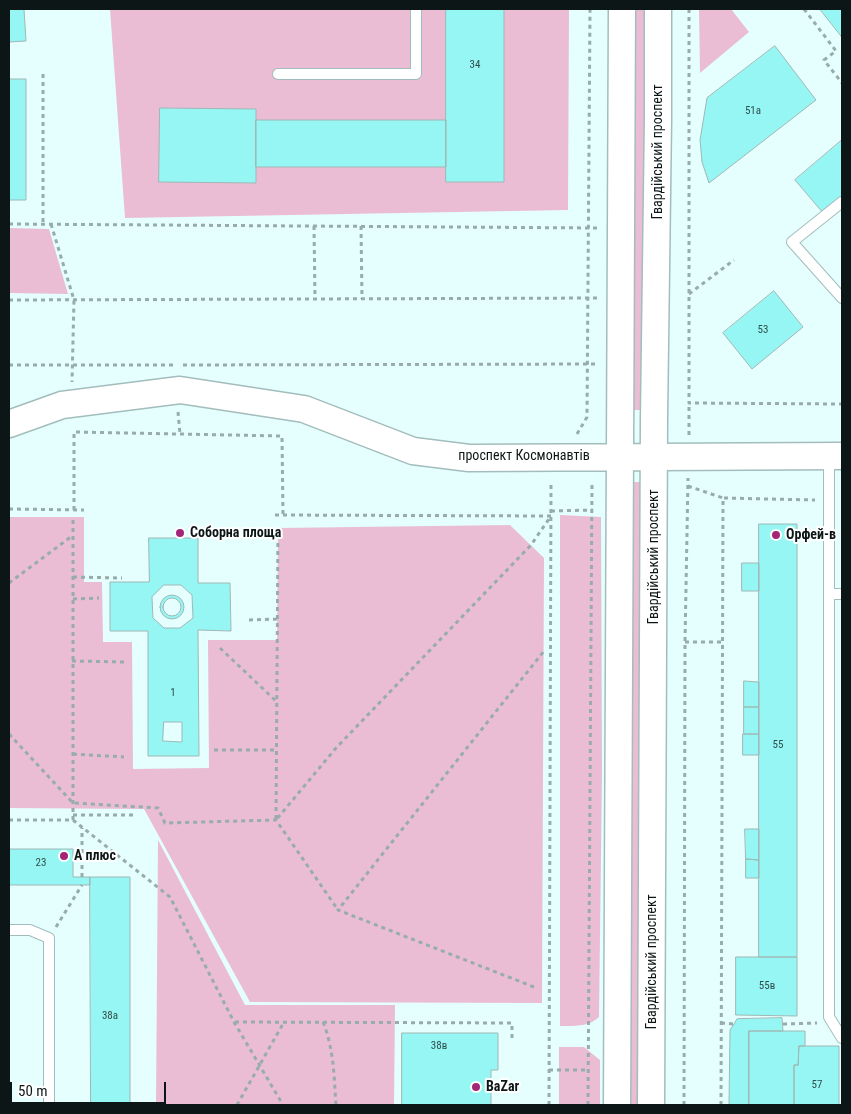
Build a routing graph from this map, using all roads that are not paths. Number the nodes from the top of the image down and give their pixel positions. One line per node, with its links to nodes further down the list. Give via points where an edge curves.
1 (416, 9): 4 (lane, via 416,74)
2 (622, 9): 8 (main road)
3 (658, 9): 9 (main road, Гвардійський проспект)
4 (278, 74)
5 (842, 202): 6 (lane, via 792,242)
6 (842, 298)
7 (9, 424): 8 (main road, проспект Космонавтів, via 62,405 180,390 304,409 413,451 469,458)
8 (620, 456): 9 (main road, проспект Космонавтів); 16 (main road)
9 (654, 456): 10 (main road, проспект Космонавтів); 17 (main road, Гвардійський проспект)
10 (836, 456): 11 (lane, via 829,500)
11 (829, 594): 12 (lane); 14 (lane, via 829,1017)
12 (842, 594)
13 (9, 930): 15 (lane, via 30,930 49,938)
14 (842, 1038)
15 (49, 1105)
16 (617, 1105)
17 (651, 1105)

